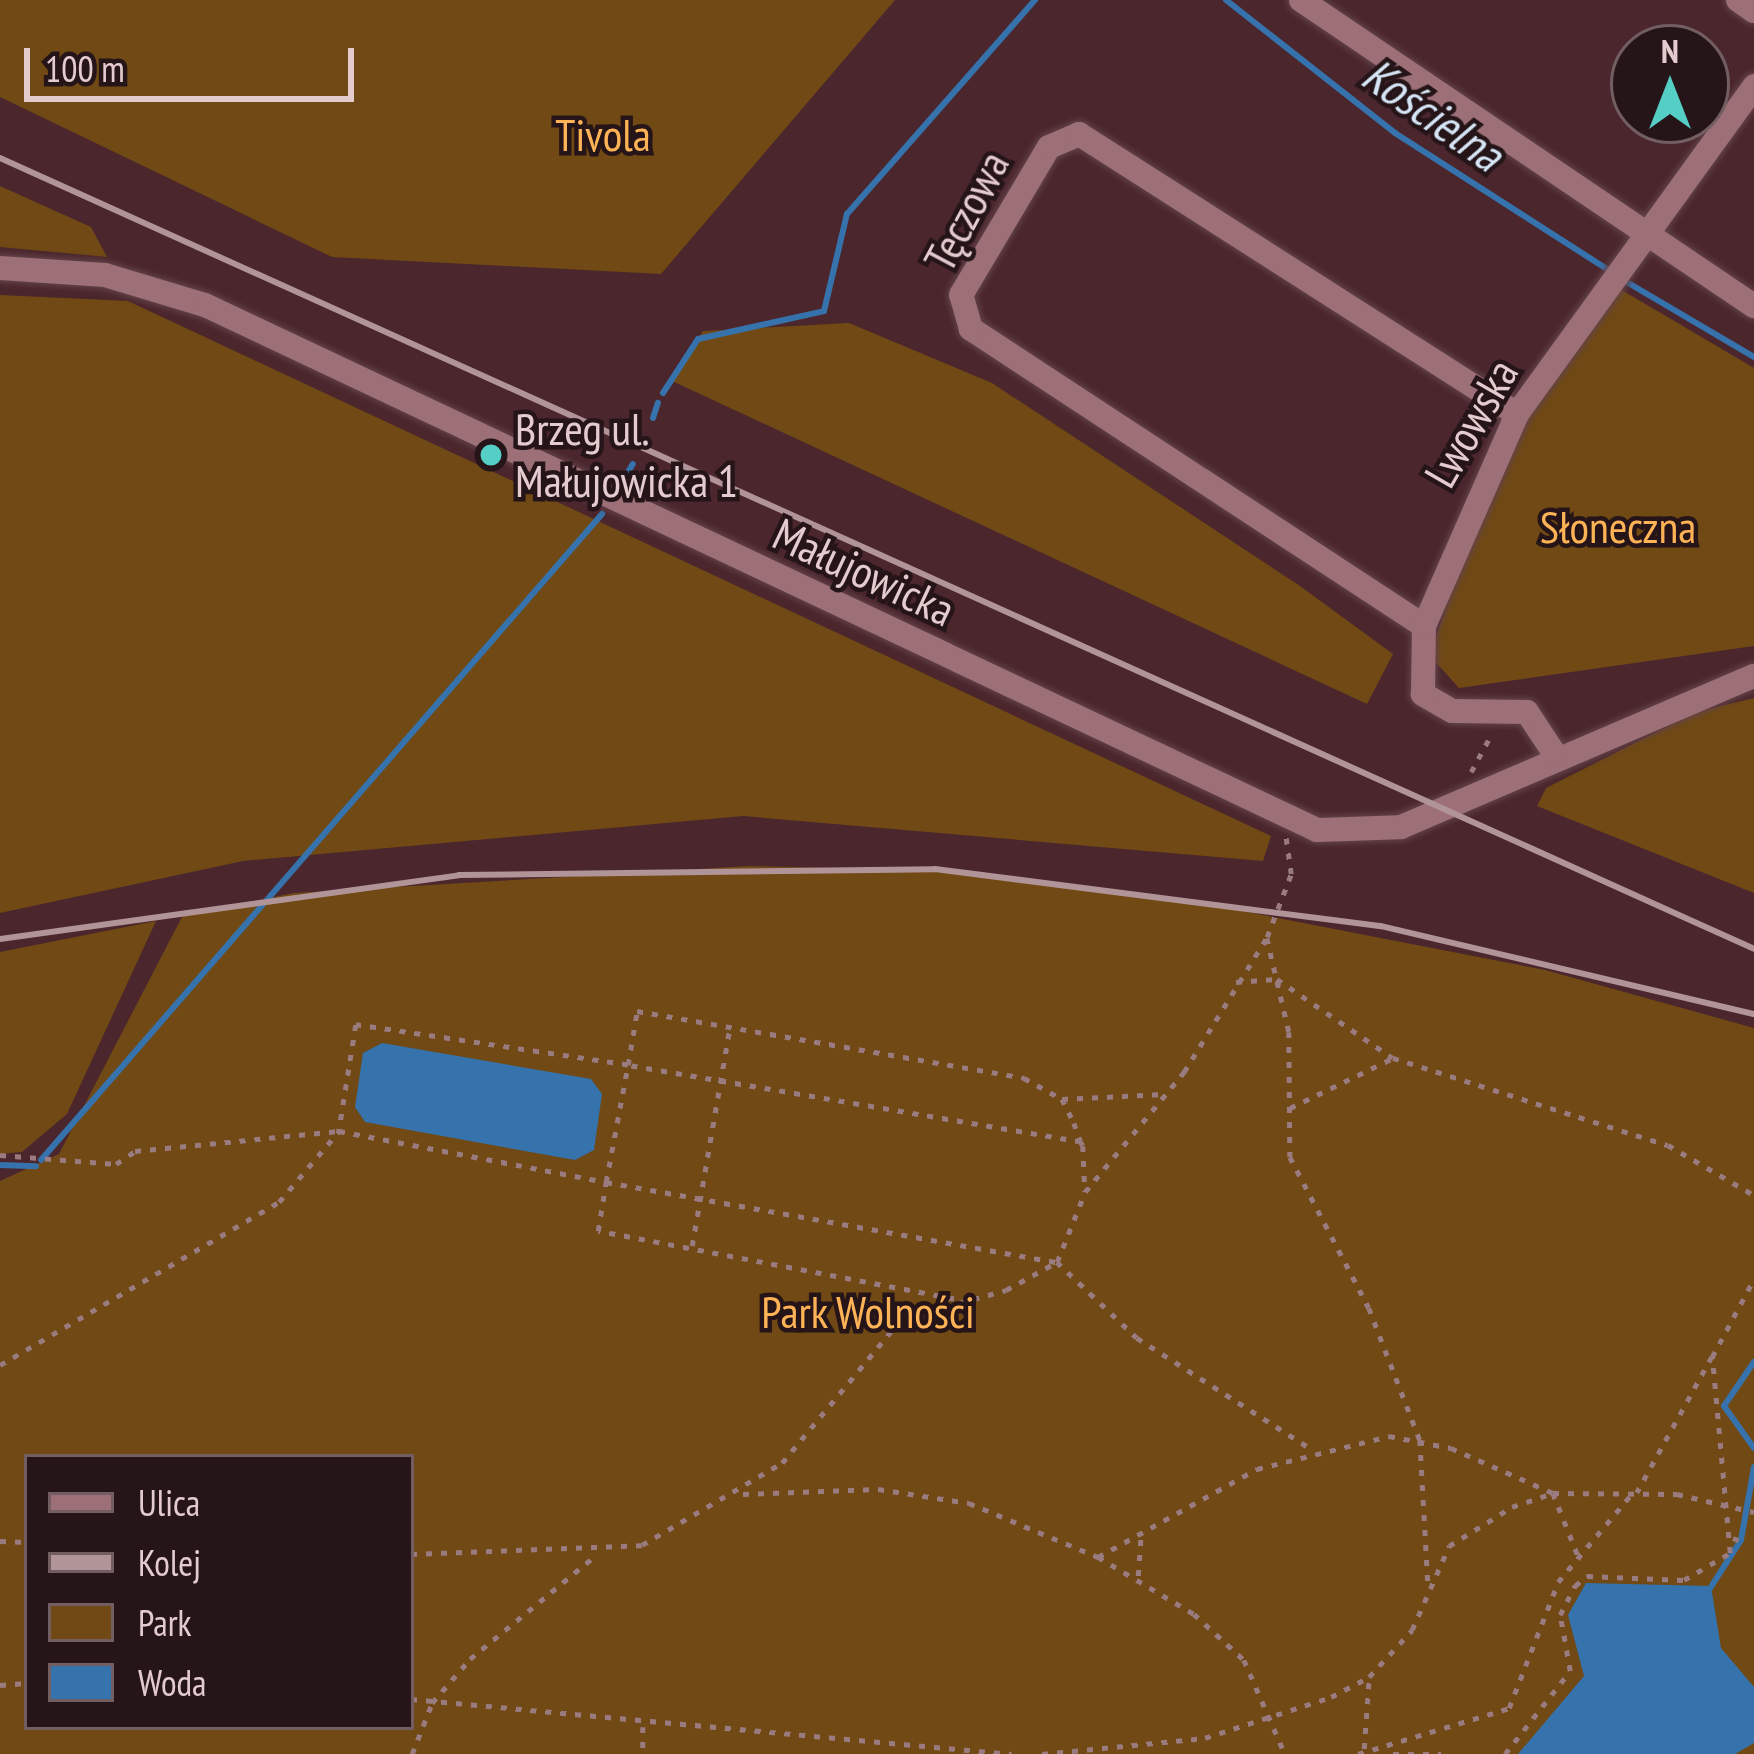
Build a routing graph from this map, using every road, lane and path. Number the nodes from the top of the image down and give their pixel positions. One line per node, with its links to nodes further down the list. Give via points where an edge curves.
1 (1301, 0): 5 (street)
2 (1738, 0): 3 (street)
3 (1754, 11)
4 (1754, 86): 5 (street, Lwowska)
5 (1644, 237): 7 (street); 8 (street, Lwowska)
6 (0, 268): 12 (street, Małujowicka, via 105,275 205,305)
7 (1754, 306)
8 (1517, 414): 9 (street, Lwowska); 9 (street, Tęczowa, via 1078,134 1048,147 961,295 971,329)
9 (1424, 626): 11 (street, Lwowska, via 1423,694 1452,711 1527,712)
10 (1754, 676): 11 (street, Małujowicka)
11 (1556, 757): 12 (street, Małujowicka, via 1372,835)
12 (1292, 820): 13 (path, via 1291,874)
13 (1267, 937): 14 (path); 15 (path)
14 (1276, 979): 15 (path); 17 (path); 22 (path)
15 (1236, 982): 20 (path)
16 (730, 1027): 18 (path, via 637,1011); 19 (path); 21 (path, via 1024,1078)
17 (1393, 1058): 22 (path); 28 (path, via 1668,1144)
18 (628, 1065): 19 (path); 23 (path, via 356,1025); 26 (path)
19 (720, 1080): 24 (path); 29 (path)
20 (1167, 1093): 21 (path); 27 (path)
21 (1062, 1099): 24 (path)
22 (1289, 1108): 36 (path, via 1290,1157 1370,1308)
23 (339, 1131): 25 (path, via 135,1151 116,1164); 26 (path); 35 (path, via 279,1202)
24 (1082, 1142): 27 (path)
25 (0, 1156)
26 (606, 1182): 29 (path); 30 (path, via 598,1231)
27 (1085, 1192): 31 (path)
28 (1754, 1195)
29 (700, 1199): 30 (path); 31 (path)
30 (692, 1249): 33 (path)
31 (1057, 1262): 33 (path, via 1006,1290); 37 (path, via 1137,1338)
32 (1754, 1280): 34 (path)
33 (954, 1299): 39 (path, via 901,1319)
34 (1712, 1357): 40 (path); 41 (path)
35 (0, 1365)
36 (1420, 1440): 37 (path); 38 (path); 51 (path)
37 (1311, 1449): 43 (path)
38 (1553, 1493): 40 (path); 49 (path); 51 (path, via 1474,1524)
39 (743, 1494): 47 (path, via 642,1545); 48 (path, via 878,1489 969,1503)
40 (1634, 1494): 41 (path); 49 (path)
41 (1731, 1504): 42 (path); 44 (path)
42 (1754, 1512)
43 (1141, 1531): 48 (path); 50 (path)
44 (1733, 1538): 45 (path); 65 (path, via 1724,1562 1684,1580 1587,1576 1575,1586 1560,1616 1570,1671)
45 (1746, 1543)
46 (414, 1554): 47 (path)
47 (596, 1555): 54 (path, via 504,1625)
48 (1098, 1557): 50 (path)
49 (1579, 1558): 57 (path, via 1521,1655 1525,1688 1509,1708)
50 (1138, 1576): 55 (path, via 1244,1660)
51 (1428, 1584): 52 (path, via 1412,1630)
52 (1369, 1677): 55 (path); 57 (path)
53 (414, 1700): 54 (path)
54 (432, 1702): 56 (path); 58 (path)
55 (1272, 1720): 61 (path); 62 (path)
56 (643, 1727): 59 (path); 60 (path)
57 (1361, 1752)
58 (412, 1754)
59 (643, 1754)
60 (1011, 1754)
61 (1042, 1754)
62 (1285, 1754)
63 (1394, 1754): 64 (path)
64 (1442, 1754)
65 (1505, 1754)

